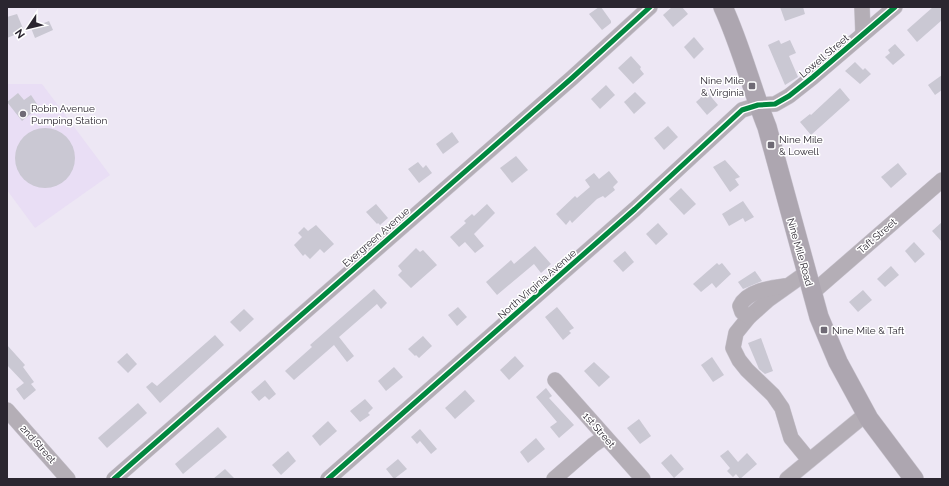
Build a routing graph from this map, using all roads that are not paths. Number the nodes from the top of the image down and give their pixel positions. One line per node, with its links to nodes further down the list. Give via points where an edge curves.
1 (650, 7): 17 (street, Evergreen Avenue)
2 (724, 7): 7 (main road, Nine Mile Road, via 740,47)
3 (862, 7): 6 (street)
4 (873, 7): 5 (street)
5 (891, 10): 6 (street, Lowell Street)
6 (863, 34): 7 (street, Lowell Street, via 788,96 776,104)
7 (758, 105): 9 (main road, Nine Mile Road, via 767,127); 18 (street, North Virginia Avenue, via 742,110 635,209)
8 (942, 180): 10 (street, Taft Street)
9 (806, 273): 10 (main road, Nine Mile Road); 15 (street, via 749,317 736,333 733,348 743,365 774,395 788,424 791,438)
10 (812, 293): 13 (main road, Nine Mile Road, via 838,362)
11 (555, 380): 14 (street, 1st Street)
12 (7, 410): 16 (street, 2nd Street)
13 (866, 414): 15 (street); 22 (main road, Nine Mile Road)
14 (606, 437): 19 (street); 20 (street, 1st Street)
15 (809, 460): 21 (street)
16 (68, 479)
17 (114, 479)
18 (328, 479)
19 (554, 479)
20 (643, 479)
21 (787, 479)
22 (914, 479)

